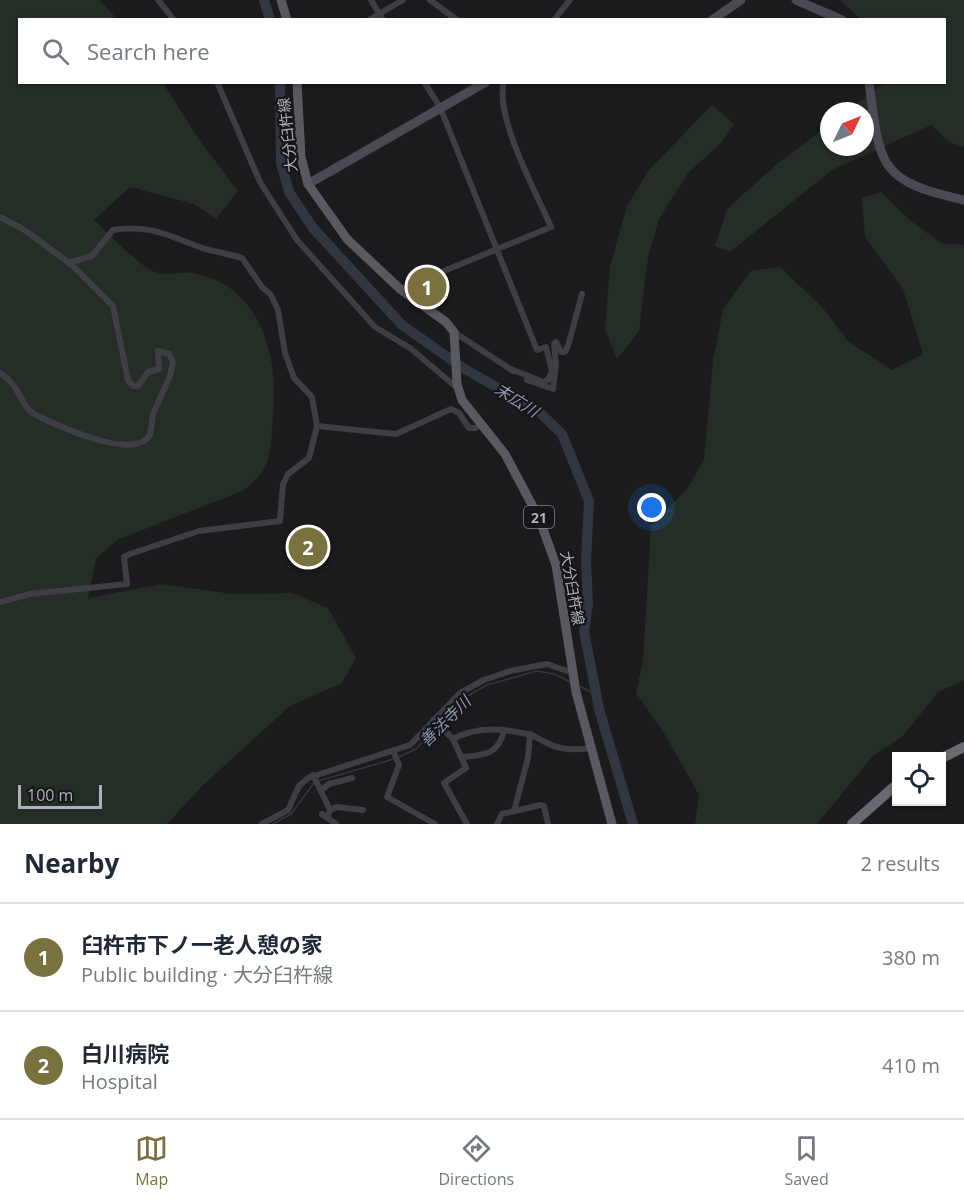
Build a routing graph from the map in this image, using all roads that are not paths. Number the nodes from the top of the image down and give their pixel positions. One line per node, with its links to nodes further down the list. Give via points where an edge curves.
1 (158, 0): 10 (street)
2 (281, 0): 11 (main road)
3 (371, 0): 9 (street)
4 (403, 0): 9 (street)
5 (430, 0): 14 (street)
6 (570, 0): 15 (street)
7 (741, 0): 16 (street)
8 (796, 0): 17 (street)
9 (379, 13): 12 (street); 13 (street)
10 (172, 18)
11 (286, 18)
12 (372, 18)
13 (382, 18)
14 (454, 18)
15 (556, 18)
16 (715, 18)
17 (837, 18)
18 (218, 84): 35 (street, via 260,182 302,247 375,327)
19 (297, 84): 25 (main road, 大分臼杵線, via 301,157)
20 (425, 84): 24 (street)
21 (482, 84): 24 (street)
22 (503, 84): 28 (street, via 501,93 509,126 551,227)
23 (869, 84): 26 (street, via 875,131 886,163 911,185)
24 (440, 107): 25 (street); 28 (street)
25 (308, 184): 30 (main road, 大分臼杵線, via 347,239)
26 (964, 200)
27 (0, 217): 29 (street)
28 (496, 249): 30 (street); 33 (street, via 537,350 546,347 552,371 543,382)
29 (68, 262): 34 (street, via 113,306 128,380 133,386 138,386 148,372 159,369 158,351 173,359 148,438 141,444 114,444 47,421 30,412 21,393); 37 (street, via 92,256 113,230 137,228 167,232 206,249 242,258 278,310 285,353 294,378 312,397)
30 (400, 289): 32 (main road, 大分臼杵線, via 446,322)
31 (582, 294): 33 (street, via 565,352 554,344 553,389 535,385)
32 (454, 335): 33 (street); 35 (main road, 21)
33 (511, 369)
34 (0, 373)
35 (457, 383): 36 (main road, 大分臼杵線 / 21, via 465,405)
36 (481, 423): 37 (street, via 477,428 469,428 451,409 396,434); 39 (main road, 大分臼杵線 / 21, via 517,474 550,546)
37 (317, 426): 38 (street, via 309,459 288,474 283,484 280,521 199,531 130,554 124,557 127,584 30,594)
38 (0, 602)
39 (573, 674): 40 (street, via 548,664 510,671 465,690); 45 (main road, 大分臼杵線 / 21)
40 (434, 721): 43 (street); 46 (street, via 414,743)
41 (504, 731): 42 (street); 43 (street, via 476,730); 48 (street, via 495,751)
42 (530, 734): 45 (street, via 551,745); 54 (street)
43 (453, 739): 48 (street)
44 (964, 747): 47 (highway)
45 (590, 748): 62 (main road, 大分臼杵線 / 21)
46 (394, 753): 49 (street); 58 (street, via 398,763 388,799)
47 (946, 756)
48 (463, 757): 59 (street, via 466,769 444,783)
49 (314, 776): 51 (street); 56 (street, via 299,786 288,810)
50 (352, 777): 51 (street)
51 (320, 788): 55 (street)
52 (892, 789): 63 (highway)
53 (363, 810): 55 (street, via 337,807)
54 (514, 811): 60 (street, via 499,816); 61 (street, via 544,806)
55 (327, 813): 57 (street)
56 (262, 824)
57 (336, 824)
58 (435, 824)
59 (467, 824)
60 (497, 824)
61 (548, 824)
62 (612, 824)
63 (852, 824)

